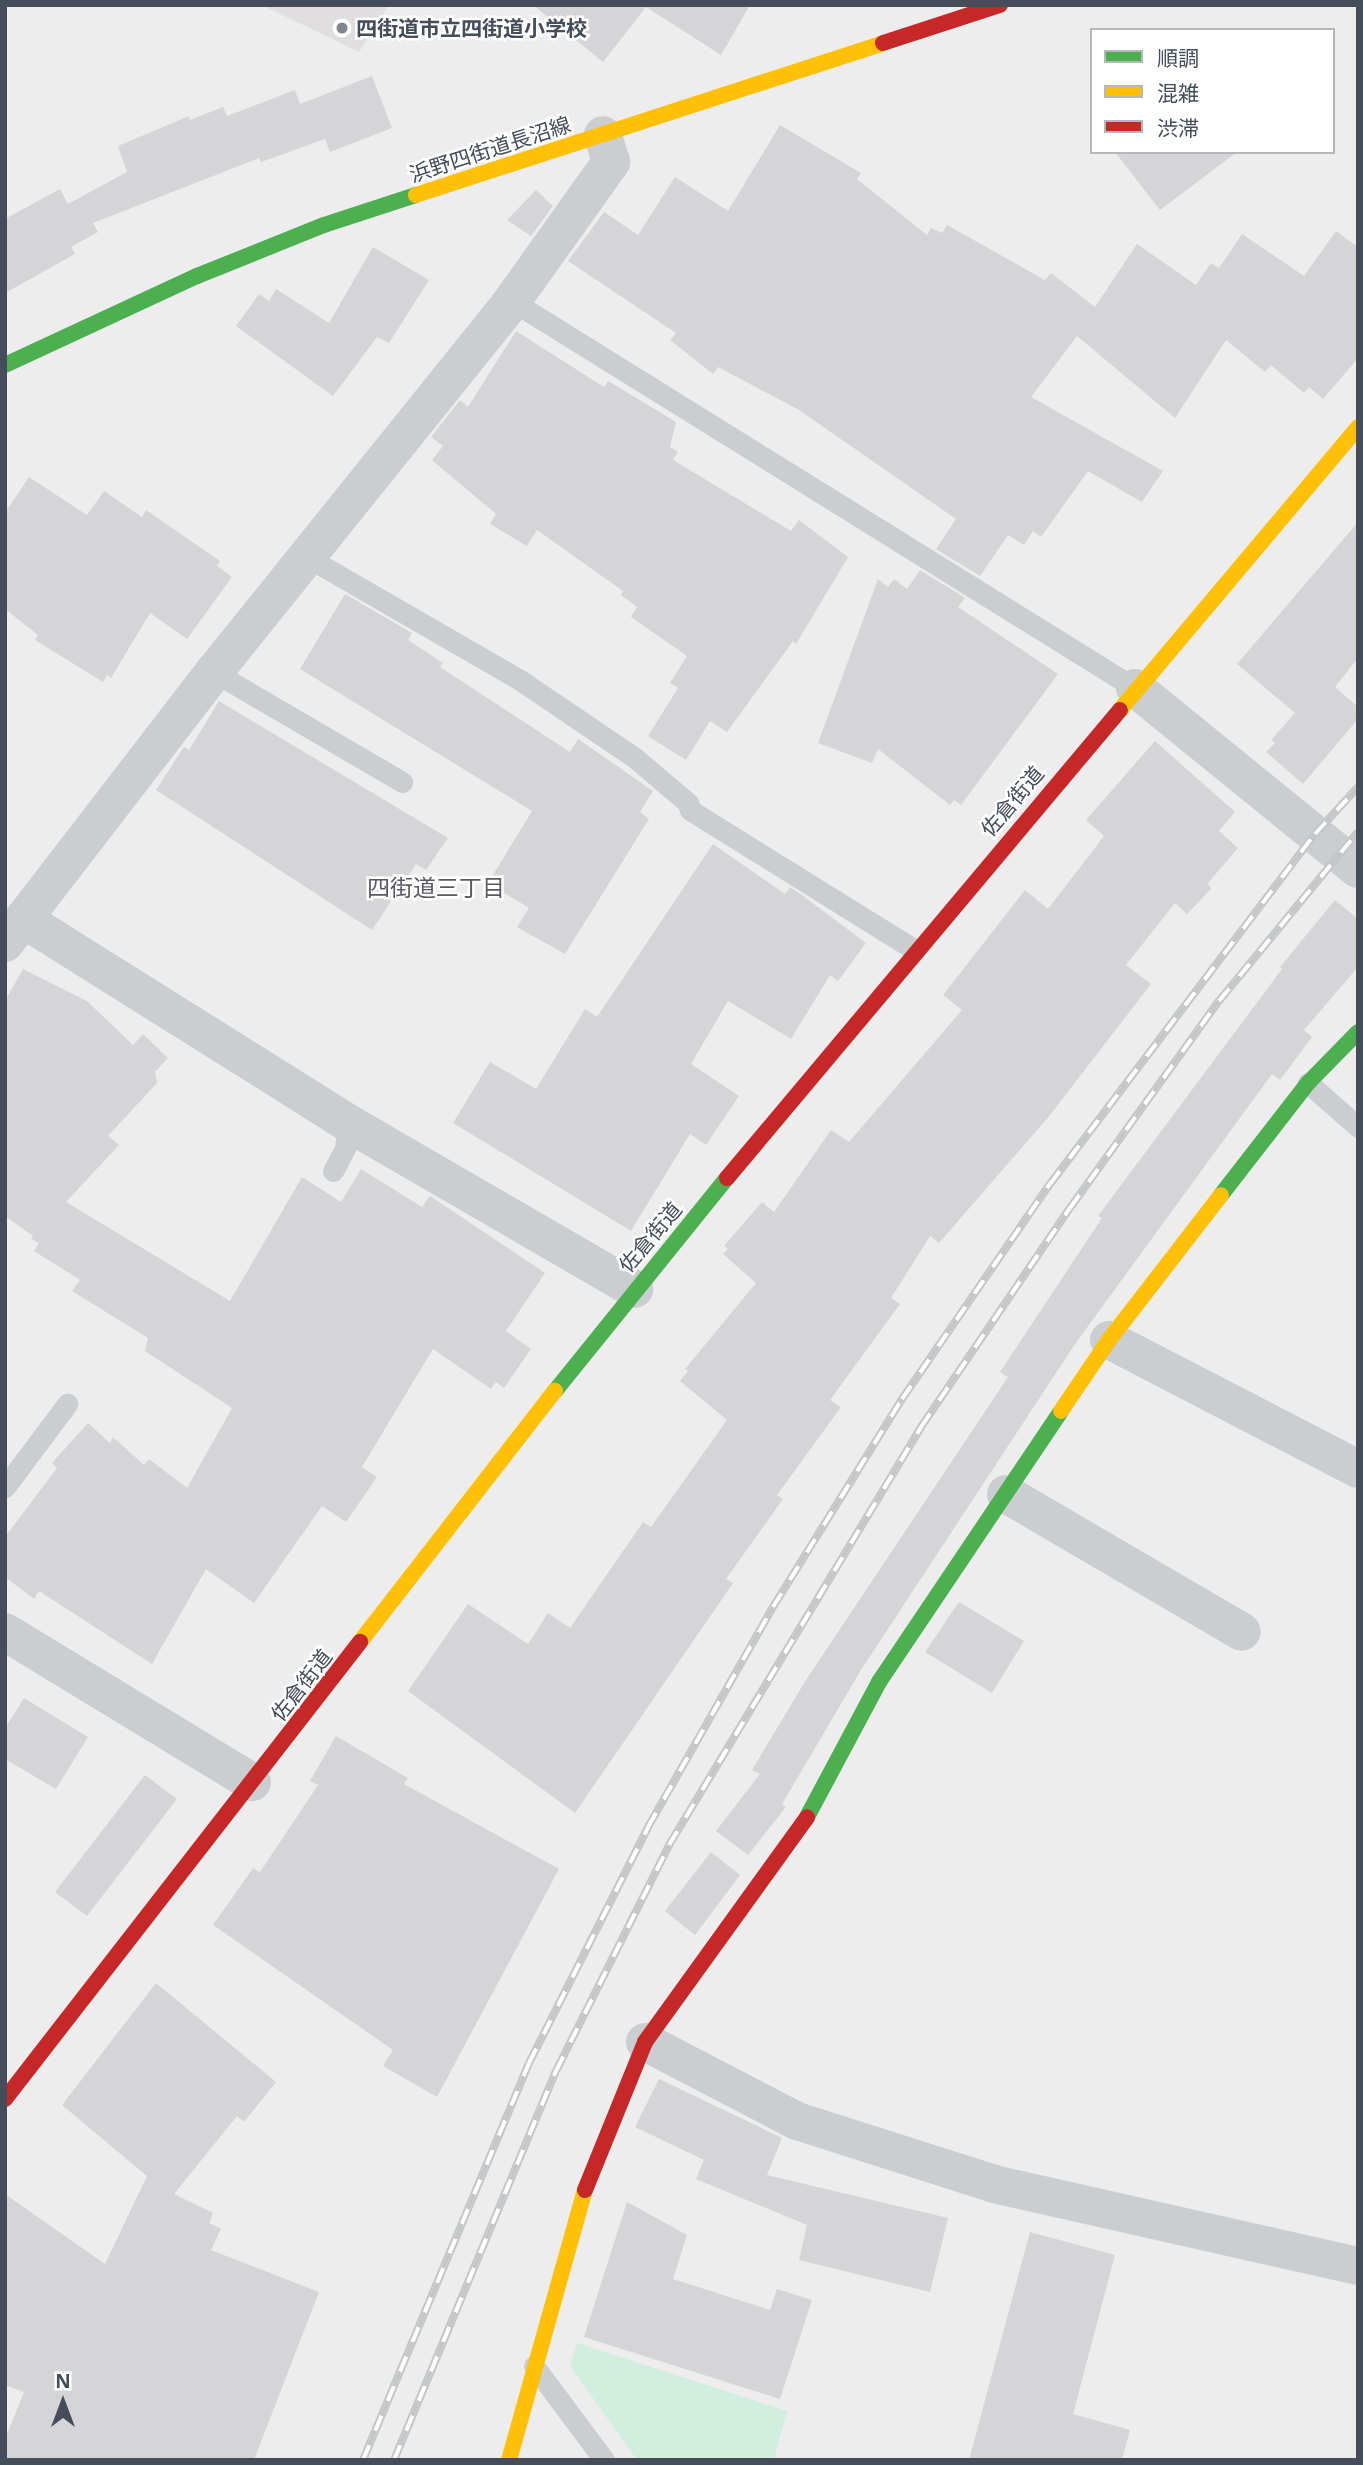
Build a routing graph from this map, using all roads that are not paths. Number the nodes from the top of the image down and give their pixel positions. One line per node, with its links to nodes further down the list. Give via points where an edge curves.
1 (1000, 5): 2 (main road, 浜野四街道長沼線)
2 (603, 135): 3 (street, via 611,162); 4 (main road, 浜野四街道長沼線, via 324,225 197,276)
3 (512, 302): 6 (street); 8 (lane)
4 (5, 365)
5 (1358, 427): 8 (main road, 佐倉街道)
6 (307, 557): 7 (street); 12 (lane, via 520,680 635,758 688,803 690,810)
7 (214, 672): 9 (lane); 11 (street)
8 (1135, 688): 10 (street); 12 (main road, 佐倉街道)
9 (402, 782)
10 (1358, 869)
11 (14, 931): 15 (street)
12 (915, 950): 18 (main road, 佐倉街道)
13 (1358, 1032): 14 (main road)
14 (1308, 1083): 16 (lane); 19 (main road)
15 (348, 1123): 17 (lane, via 345,1149); 18 (street)
16 (1358, 1127)
17 (333, 1171)
18 (634, 1289): 26 (main road, 佐倉街道)
19 (1109, 1340): 21 (street); 23 (main road)
20 (67, 1404): 22 (lane)
21 (1358, 1469)
22 (5, 1487)
23 (1006, 1494): 25 (street); 27 (main road, via 878,1682 802,1827)
24 (5, 1632): 26 (street)
25 (1242, 1632)
26 (252, 1782): 28 (main road, 佐倉街道)
27 (645, 2042): 29 (street, via 797,2121 994,2185); 30 (main road, via 573,2219)
28 (5, 2099)
29 (1358, 2266)
30 (534, 2367): 31 (main road); 32 (lane)
31 (509, 2460)
32 (604, 2460)

